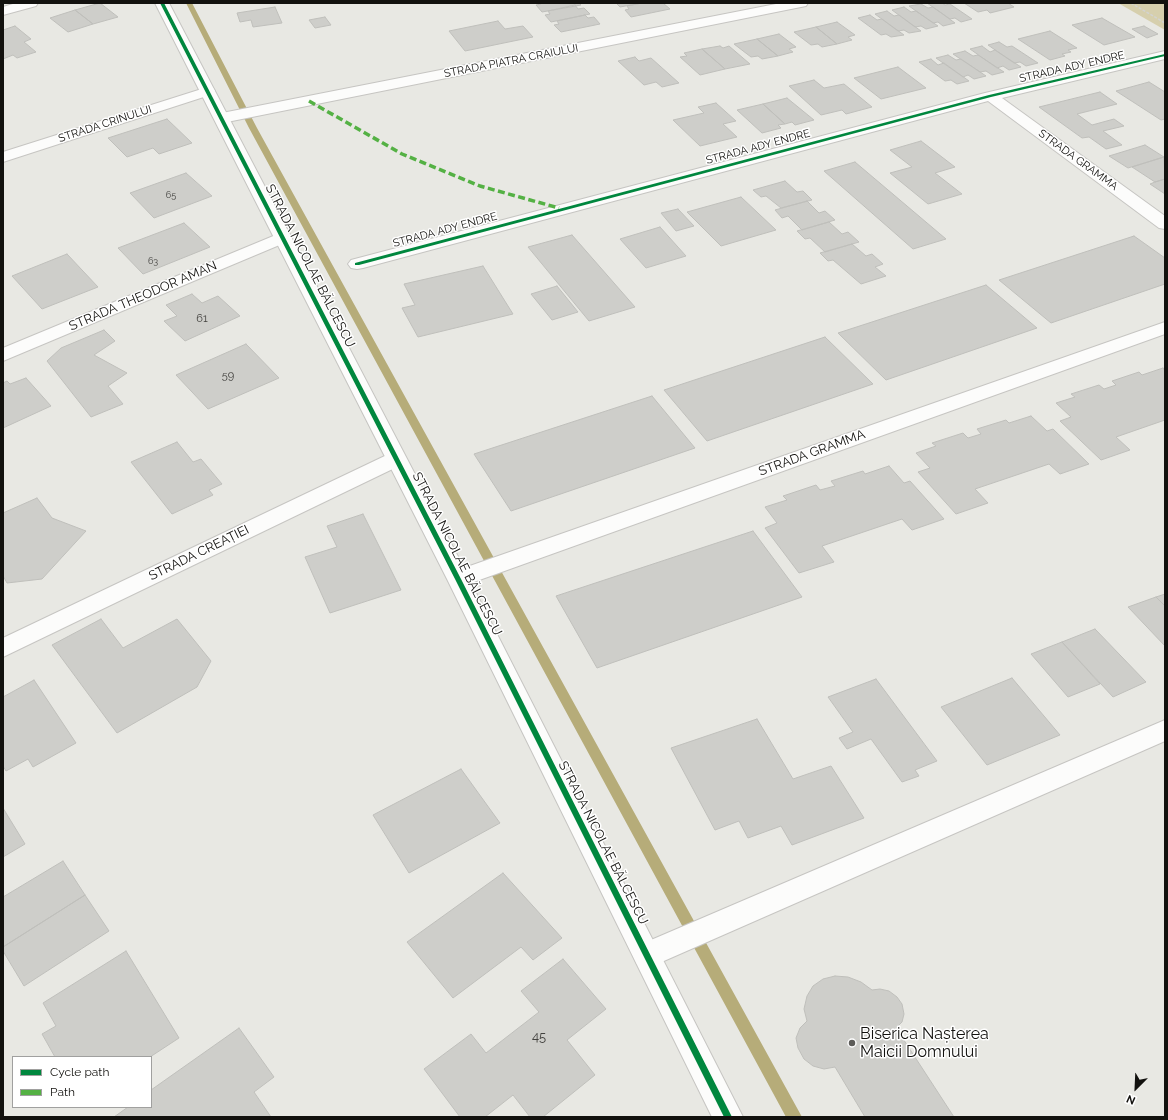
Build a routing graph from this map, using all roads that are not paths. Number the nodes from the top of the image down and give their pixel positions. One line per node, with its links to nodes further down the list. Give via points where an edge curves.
1 (31, 3): 4 (street)
2 (162, 3): 6 (street, STRADA NICOLAE BĂLCESCU)
3 (801, 3): 8 (street, STRADA PIATRA CRAIULUI)
4 (3, 11)
5 (1165, 55): 7 (street, STRADA ADY ENDRE)
6 (208, 91): 8 (street, STRADA NICOLAE BĂLCESCU); 9 (street, STRADA CRINULUI)
7 (990, 96): 10 (street, STRADA GRAMMA); 12 (street, STRADA ADY ENDRE)
8 (228, 117): 11 (street, STRADA NICOLAE BĂLCESCU)
9 (3, 156)
10 (1165, 224)
11 (283, 237): 14 (street, STRADA THEODOR AMAN); 15 (street, STRADA NICOLAE BĂLCESCU)
12 (357, 264)
13 (1165, 328): 16 (street, STRADA GRAMMA)
14 (3, 355)
15 (396, 459): 16 (street, STRADA NICOLAE BĂLCESCU); 17 (street, STRADA CREAȚIEI)
16 (458, 579): 19 (street, STRADA NICOLAE BĂLCESCU)
17 (3, 648)
18 (1165, 730): 19 (street)
19 (647, 955): 20 (street, STRADA NICOLAE BĂLCESCU)
20 (728, 1117)

